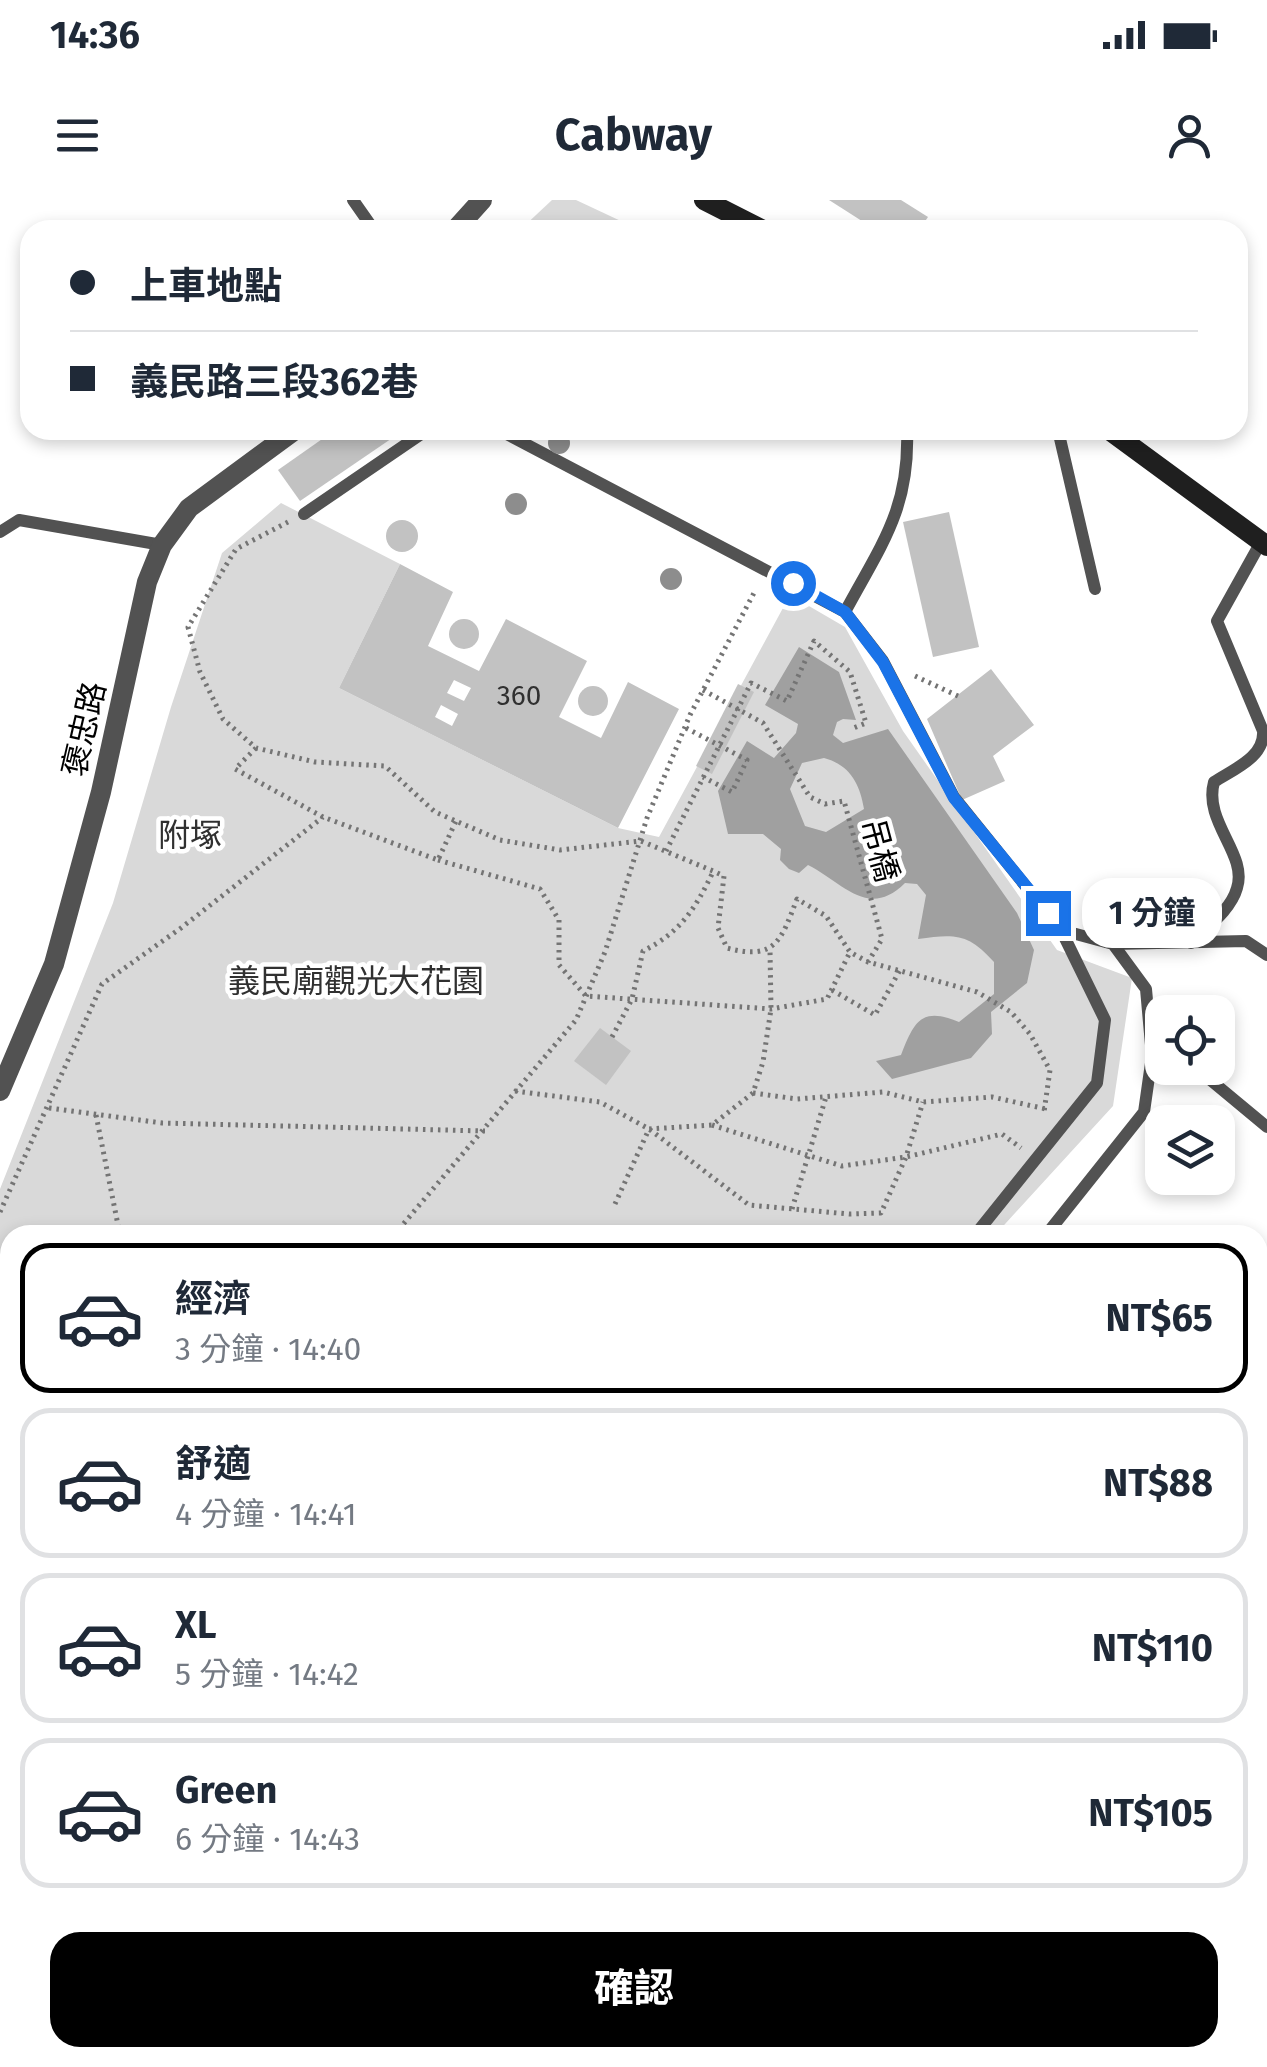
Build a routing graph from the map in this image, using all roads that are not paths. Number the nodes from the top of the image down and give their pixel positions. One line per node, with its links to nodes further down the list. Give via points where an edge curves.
1 (482, 200): 3 (street)
2 (704, 200): 4 (main road)
3 (464, 220)
4 (743, 220)
5 (280, 440): 14 (street, 褒忠路, via 188,508)
6 (411, 440): 11 (lane)
7 (518, 440): 16 (lane)
8 (907, 440): 16 (lane, via 908,468 897,514)
9 (1060, 440): 15 (lane)
10 (1123, 440): 13 (main road)
11 (304, 514)
12 (0, 532): 14 (lane, via 20,520)
13 (1264, 544): 18 (lane, via 1217,621 1264,731 1259,752 1214,782 1212,808 1239,885)
14 (162, 545): 24 (street, 褒忠路, via 54,964)
15 (1094, 589)
16 (845, 612): 17 (lane, via 883,662 954,798)
17 (1061, 930): 19 (lane); 26 (lane, via 1105,1020 1097,1083)
18 (1192, 943): 19 (lane); 20 (lane, via 1246,941)
19 (1113, 944): 21 (lane)
20 (1267, 955)
21 (1146, 995)
22 (1148, 1085): 27 (lane, via 1144,1112)
23 (1216, 1085): 25 (lane)
24 (0, 1091)
25 (1267, 1127)
26 (982, 1225)
27 (1054, 1225)

